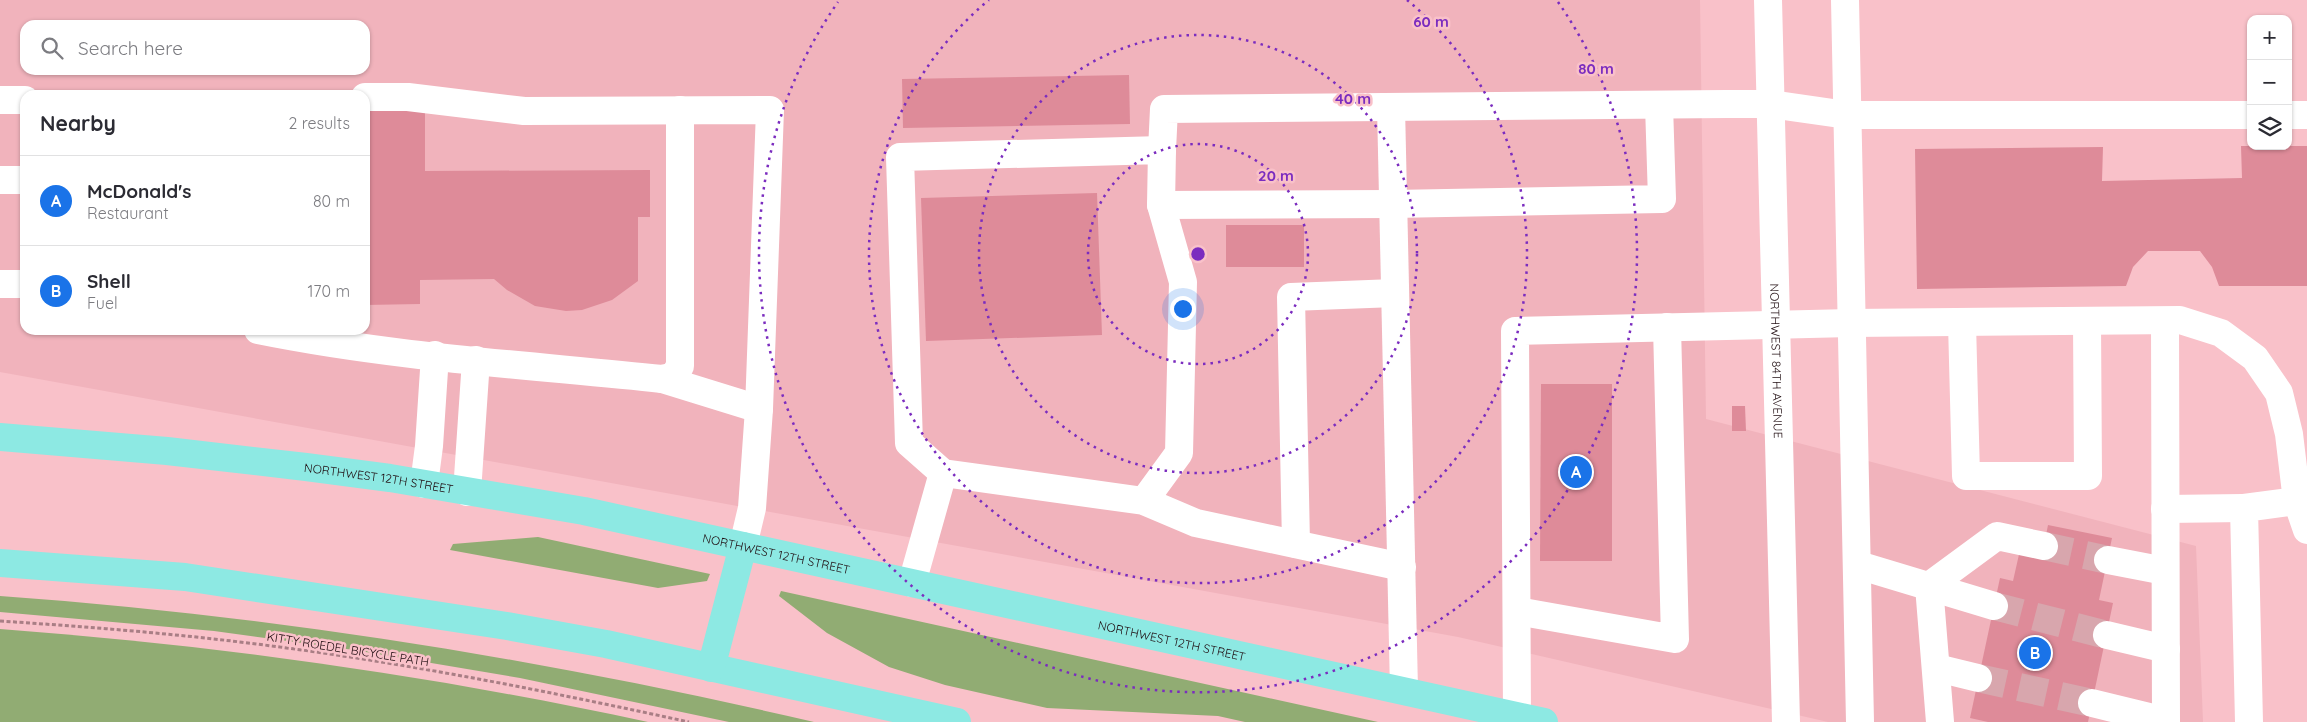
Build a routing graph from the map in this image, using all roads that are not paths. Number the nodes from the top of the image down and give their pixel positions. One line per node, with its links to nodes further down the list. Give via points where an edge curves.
1 (1768, 0): 6 (street, NORTHWEST 84TH AVENUE)
2 (1845, 0): 10 (street)
3 (370, 97): 9 (street, via 408,96 524,110)
4 (0, 100): 5 (street)
5 (20, 100)
6 (1770, 104): 7 (street); 10 (street); 26 (street, NORTHWEST 84TH AVENUE)
7 (1659, 105): 8 (street); 17 (street, via 1662,199)
8 (1391, 108): 14 (street, via 1164,109); 17 (street)
9 (680, 110): 31 (street, via 680,366 674,376); 32 (street, via 770,110)
10 (1847, 115): 11 (street); 23 (street)
11 (2247, 115)
12 (2292, 115): 13 (street)
13 (2307, 115)
14 (1162, 150): 18 (street); 34 (street, via 900,157 909,443)
15 (0, 180): 16 (street)
16 (20, 180)
17 (1393, 204): 18 (street); 21 (street)
18 (1161, 205): 37 (street, via 1183,282 1180,453)
19 (0, 284): 20 (street)
20 (20, 284)
21 (1395, 293): 42 (street, via 1291,297); 48 (street)
22 (2165, 321): 25 (street); 38 (street, via 2180,320 2221,333 2255,358 2279,393 2289,434); 40 (street)
23 (1851, 323): 24 (street); 26 (street); 47 (street)
24 (1962, 323): 25 (street); 25 (street, via 1966,476 2088,476)
25 (2087, 323)
26 (1776, 325): 27 (street); 65 (street, NORTHWEST 84TH AVENUE)
27 (1667, 328): 53 (street, via 1515,330); 53 (street, via 1675,639)
28 (283, 335): 29 (street)
29 (434, 355): 30 (street); 35 (street)
30 (476, 360): 31 (street); 36 (street)
31 (662, 379): 32 (street)
32 (759, 409): 43 (street, via 752,508)
33 (0, 437): 35 (main road, NORTHWEST 12TH STREET, via 236,458)
34 (944, 473): 37 (street); 50 (street)
35 (424, 484): 36 (main road, NORTHWEST 12TH STREET)
36 (467, 492): 43 (main road, NORTHWEST 12TH STREET, via 584,511)
37 (1144, 501): 42 (street, via 1196,522)
38 (2298, 501): 39 (street); 41 (street)
39 (2244, 508): 40 (street); 68 (street)
40 (2166, 509): 49 (street)
41 (2307, 530)
42 (1296, 544): 48 (street)
43 (743, 546): 50 (main road, NORTHWEST 12TH STREET); 56 (main road)
44 (2044, 546): 51 (street, via 1996,536)
45 (2108, 560): 49 (street)
46 (0, 563): 56 (main road, via 185,577 507,626)
47 (1858, 565): 51 (street); 66 (street)
48 (1402, 567): 59 (street)
49 (2166, 571): 55 (street)
50 (912, 583): 59 (main road, NORTHWEST 12TH STREET)
51 (1929, 586): 52 (street); 57 (street)
52 (1994, 606)
53 (1517, 611): 61 (street)
54 (2107, 635): 55 (street)
55 (2166, 649): 62 (street)
56 (711, 668): 63 (main road)
57 (1936, 668): 58 (street); 67 (street)
58 (1978, 678)
59 (1404, 690): 61 (main road, NORTHWEST 12TH STREET)
60 (2092, 703): 62 (street)
61 (1517, 716): 64 (main road, NORTHWEST 12TH STREET)
62 (2166, 721)
63 (957, 722)
64 (1544, 722)
65 (1786, 722)
66 (1860, 722)
67 (1940, 722)
68 (2249, 722)

